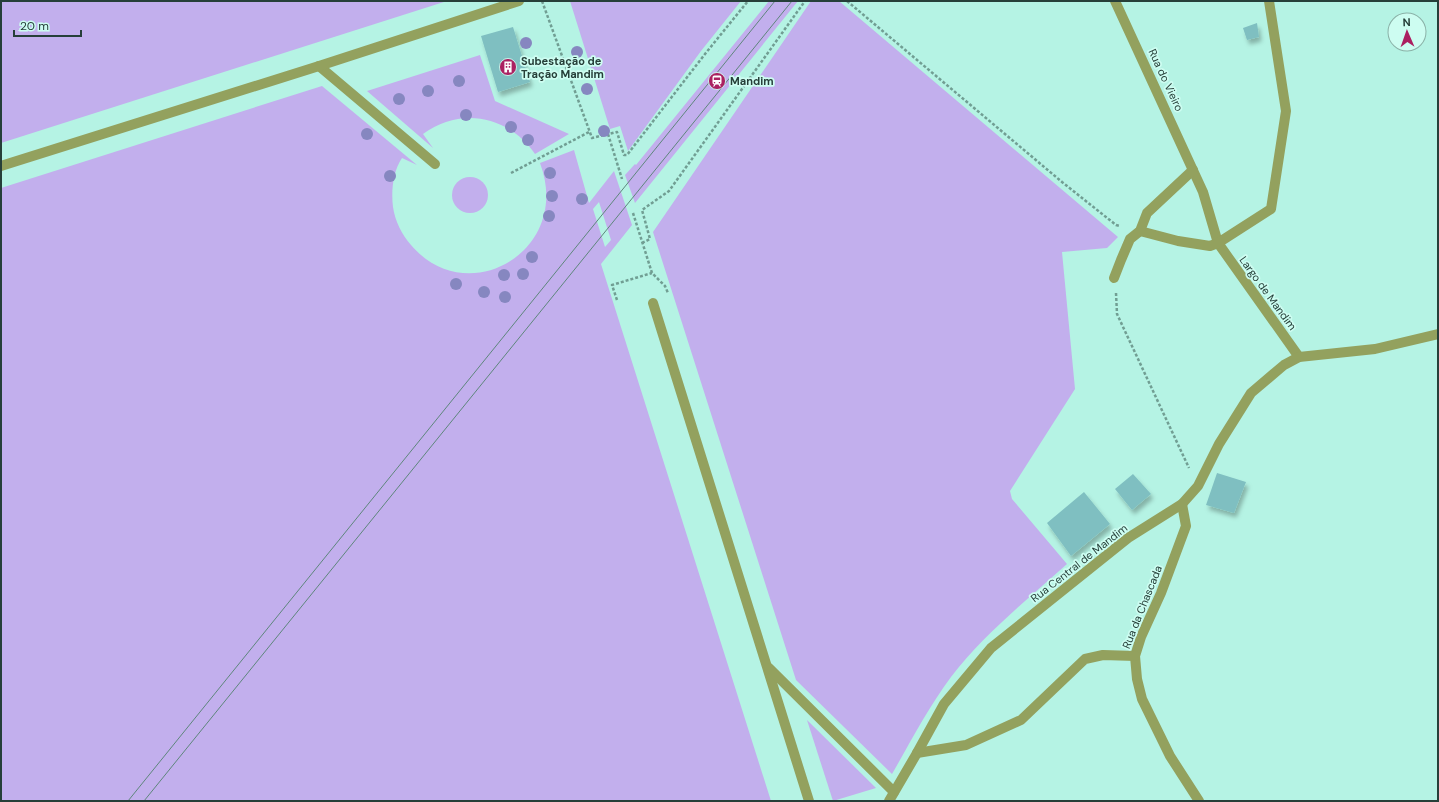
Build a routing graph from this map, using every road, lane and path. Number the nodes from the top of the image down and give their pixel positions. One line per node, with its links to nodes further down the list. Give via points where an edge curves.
1 (519, 1): 8 (street)
2 (542, 1): 9 (path)
3 (748, 1): 10 (path, via 628,155 624,155 617,132)
4 (805, 1): 18 (path, via 669,191 642,210 650,239)
5 (847, 1): 17 (path, via 1116,225)
6 (1115, 1): 13 (street, Rua do Vieiro)
7 (1270, 1): 19 (street, via 1286,111 1270,210)
8 (319, 66): 11 (street); 12 (street)
9 (589, 132): 10 (path, via 592,138); 14 (path)
10 (608, 134): 15 (path)
11 (435, 164)
12 (1, 166)
13 (1193, 170): 17 (street, via 1147,213); 19 (street, Largo de Mandim, via 1203,192)
14 (511, 173)
15 (622, 179)
16 (633, 213): 18 (path)
17 (1140, 230): 19 (street, via 1178,241 1210,246); 21 (street, via 1130,239)
18 (642, 243): 20 (path)
19 (1218, 243): 26 (street, Largo de Mandim)
20 (652, 273): 22 (path); 23 (path, via 612,285)
21 (1114, 278): 27 (path, via 1117,314)
22 (665, 286)
23 (617, 300)
24 (653, 303): 30 (street)
25 (1438, 334): 26 (street, Rua Central de Mandim, via 1375,349)
26 (1299, 357): 27 (street, Rua Central de Mandim, via 1284,365 1251,393 1219,444)
27 (1198, 486): 28 (street, Rua Central de Mandim)
28 (1182, 504): 29 (street, Rua da Chascada, via 1186,526); 31 (street, Rua Central de Mandim, via 1128,538 991,648 944,704)
29 (1135, 656): 31 (street, via 1103,655 1085,660 1020,720 966,745); 35 (street, Rua da Chascada, via 1142,699 1170,756)
30 (767, 666): 32 (street); 33 (street)
31 (917, 753): 32 (street, Rua Central de Mandim)
32 (894, 792): 34 (street, Rua Central de Mandim)
33 (809, 801)
34 (889, 801)
35 (1199, 801)

